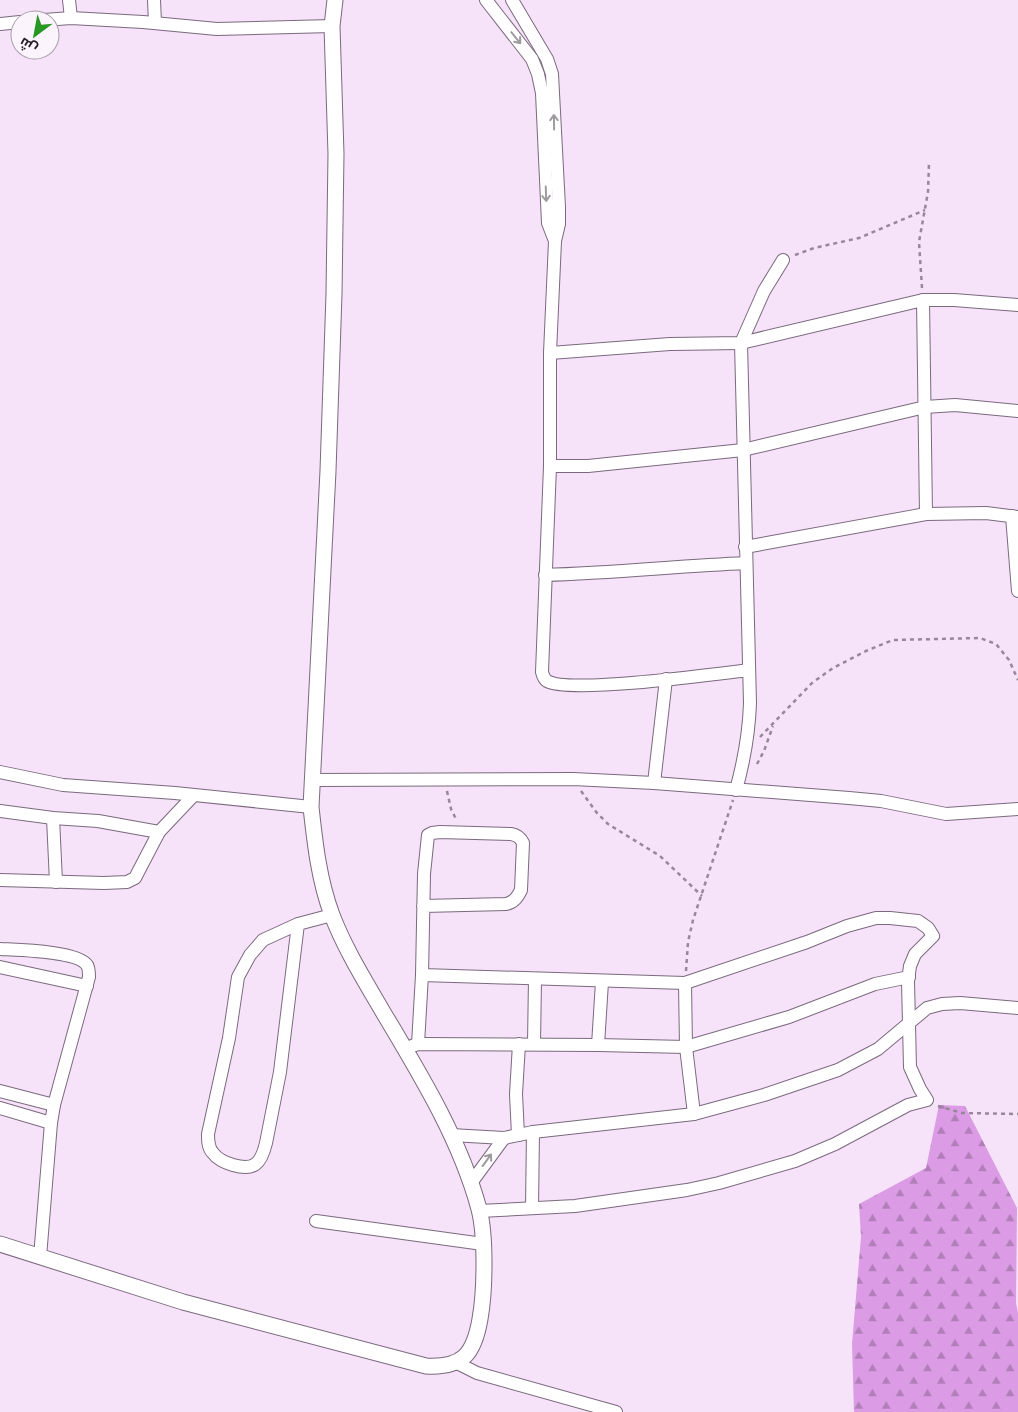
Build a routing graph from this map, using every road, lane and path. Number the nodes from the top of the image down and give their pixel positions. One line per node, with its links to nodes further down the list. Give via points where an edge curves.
1 (69, 0): 6 (street)
2 (154, 0): 8 (street)
3 (335, 0): 9 (street)
4 (486, 0): 10 (street, one-way to 10, via 532,59)
5 (512, 0): 10 (street, via 547,59 552,74)
6 (71, 18): 7 (street); 8 (street)
7 (60, 19)
8 (155, 24): 9 (street, via 216,29)
9 (332, 26): 35 (street, via 336,154 334,294)
10 (548, 93): 17 (street, via 548,223 555,241)
11 (929, 164): 12 (path)
12 (925, 210): 13 (path, via 859,238 814,248); 14 (path, via 919,242)
13 (783, 260): 16 (street, via 764,291)
14 (923, 300): 15 (street); 16 (street); 18 (street)
15 (1018, 306)
16 (740, 343): 17 (street, via 670,344); 20 (street)
17 (550, 353): 21 (street)
18 (925, 407): 19 (street, via 956,405); 20 (street); 22 (street)
19 (1018, 411)
20 (743, 450): 21 (street, via 588,466); 24 (street)
21 (550, 466): 26 (street)
22 (926, 514): 23 (street); 24 (street)
23 (1015, 516): 27 (street)
24 (746, 546): 25 (street)
25 (746, 563): 26 (street); 28 (street)
26 (546, 575): 29 (street, via 544,678 549,682 570,685)
27 (1018, 591)
28 (748, 670): 29 (street); 32 (street, via 750,712)
29 (666, 679): 37 (street)
30 (1018, 680): 31 (path, via 1009,660 996,644 980,638 893,640 826,673 812,683)
31 (773, 724): 32 (path); 38 (path, via 755,767)
32 (746, 752): 38 (street)
33 (0, 772): 39 (street, via 63,785)
34 (573, 779): 36 (street); 37 (street); 48 (path, via 608,824 660,856)
35 (313, 780): 36 (street); 40 (street)
36 (446, 780): 45 (path, via 451,809)
37 (654, 783): 38 (street)
38 (737, 785): 41 (street, via 881,801 946,814); 48 (path)
39 (194, 795): 40 (street); 44 (street)
40 (311, 807): 50 (street, via 316,857)
41 (1018, 809)
42 (0, 811): 43 (street)
43 (54, 818): 44 (street); 47 (street)
44 (159, 832): 47 (street, via 135,878 127,882)
45 (470, 832): 49 (street, via 428,835); 49 (street, via 511,834 521,839 521,890 518,897 506,904)
46 (0, 880): 47 (street)
47 (56, 882)
48 (702, 896): 58 (path, via 688,942)
49 (423, 906): 54 (street)
50 (332, 915): 51 (street); 65 (street, via 370,989)
51 (298, 924): 51 (street, via 263,940 238,977 229,1038 208,1134 213,1154 225,1163 244,1168 252,1167 264,1154 280,1072)
52 (0, 949): 59 (street, via 78,958 87,966)
53 (0, 967): 59 (street)
54 (422, 976): 56 (street); 65 (street)
55 (908, 977): 58 (street, via 915,954 930,940 932,932 918,921 883,918 847,926); 61 (street); 66 (street, via 875,984 789,1017)
56 (535, 979): 57 (street); 63 (street)
57 (602, 982): 58 (street); 64 (street)
58 (685, 983): 66 (street)
59 (87, 986): 69 (street)
60 (1018, 1008): 61 (street, via 942,1004 927,1008)
61 (909, 1022): 68 (street, via 910,1067); 71 (street, via 878,1049 838,1070 764,1096)
62 (519, 1044): 63 (street); 65 (street); 76 (street)
63 (534, 1044): 64 (street)
64 (598, 1045): 66 (street)
65 (411, 1046): 75 (street)
66 (686, 1047): 71 (street)
67 (0, 1091): 69 (street)
68 (927, 1100): 72 (path, via 962,1113); 79 (street, via 908,1105 835,1144 795,1161 719,1183 575,1206)
69 (54, 1105): 73 (street)
70 (0, 1108): 73 (street)
71 (694, 1114): 74 (street)
72 (1018, 1114)
73 (50, 1123): 84 (street)
74 (533, 1132): 76 (street); 79 (street)
75 (451, 1135): 77 (street); 78 (street)
76 (518, 1135): 77 (street)
77 (504, 1138): 78 (street, one-way to 77)
78 (470, 1183): 80 (street)
79 (532, 1208): 80 (street)
80 (479, 1211): 83 (street)
81 (316, 1221): 83 (street)
82 (0, 1244): 84 (street)
83 (482, 1244): 85 (street, via 484,1300 479,1326 472,1346)
84 (40, 1257): 85 (street, via 182,1302 426,1366 443,1367)
85 (457, 1363): 86 (street, via 477,1373)
86 (616, 1412)

